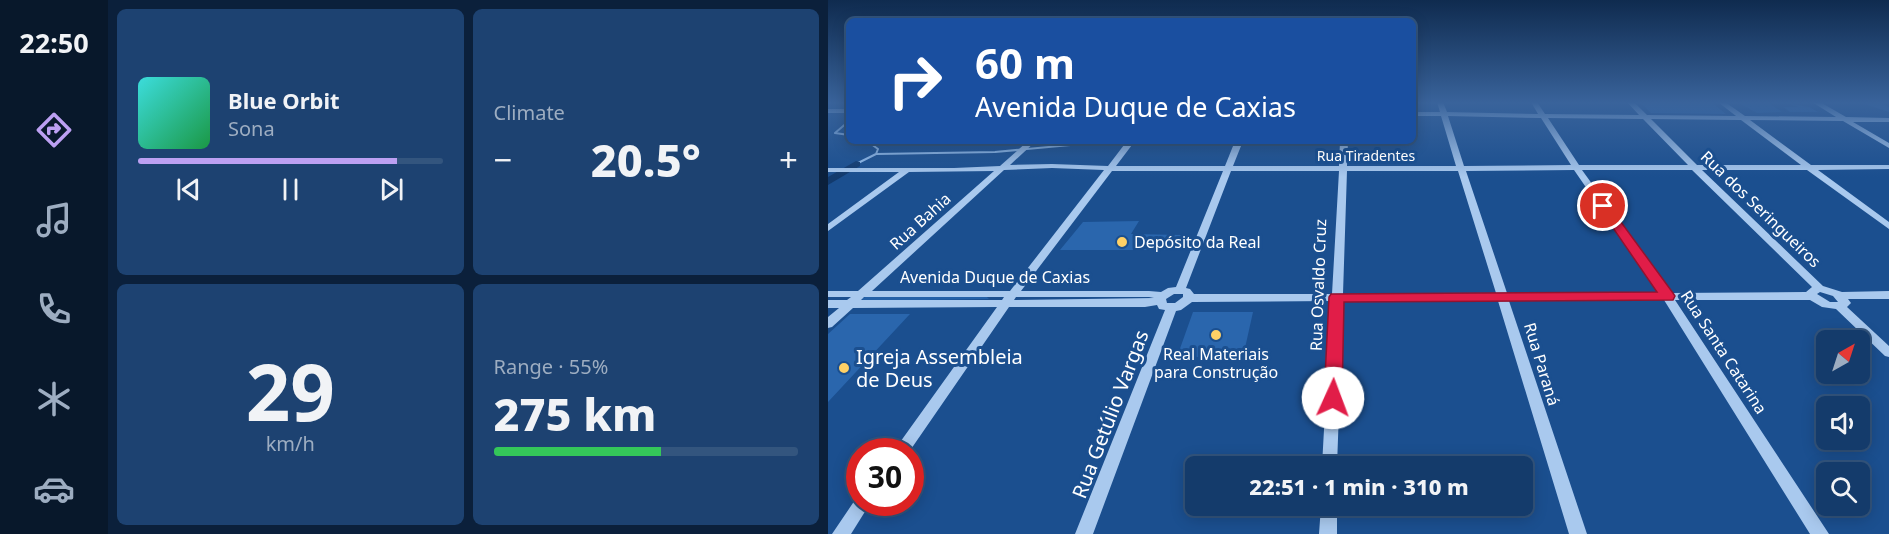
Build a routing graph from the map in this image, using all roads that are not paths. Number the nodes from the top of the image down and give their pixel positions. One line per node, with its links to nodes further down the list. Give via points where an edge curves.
1 (1447, 127): 18 (street, Rua Paraná)
2 (1549, 127): 11 (street, Rua Santa Catarina)
3 (1655, 127): 12 (street, Rua dos Seringueiros)
4 (1754, 127): 13 (street)
5 (1857, 127): 10 (street)
6 (1028, 144): 15 (street, Rua Bahia)
7 (1129, 144): 16 (street)
8 (1238, 144): 19 (street)
9 (1344, 144): 17 (street, Rua Osvaldo Cruz)
10 (1889, 146)
11 (1576, 167): 12 (street, Rua Tiradentes); 18 (street, Rua Tiradentes); 30 (street, Rua Santa Catarina)
12 (1694, 167): 13 (street, Rua Tiradentes); 25 (street, Rua dos Seringueiros)
13 (1809, 167): 14 (street, Rua Tiradentes); 22 (street)
14 (1889, 167)
15 (1001, 168): 16 (street, Rua Tiradentes); 21 (street, Rua Tiradentes); 27 (street, Rua Bahia)
16 (1112, 168): 19 (street, Rua Tiradentes); 33 (street)
17 (1342, 168): 18 (street, Rua Tiradentes); 19 (street, Rua Tiradentes); 31 (street, Rua Osvaldo Cruz)
18 (1460, 168): 29 (street, Rua Paraná)
19 (1229, 169): 24 (street)
20 (836, 170): 21 (street, Rua Tiradentes)
21 (907, 171): 23 (street)
22 (1889, 226)
23 (828, 228)
24 (1180, 290): 32 (street, via 1188,293); 34 (street, via 1168,292)
25 (1816, 292): 30 (street); 35 (street)
26 (828, 294): 27 (street, Avenida Duque de Caxias)
27 (860, 294): 33 (street, Avenida Duque de Caxias); 37 (street, Rua Bahia)
28 (1889, 295): 35 (street)
29 (1504, 296): 30 (street); 31 (street); 47 (street, Rua Paraná)
30 (1668, 296): 48 (street, Rua Santa Catarina)
31 (1336, 297): 32 (street); 41 (street, Rua Osvaldo Cruz)
32 (1189, 298): 34 (street, via 1182,305)
33 (1009, 299): 34 (street, Avenida Duque de Caxias); 37 (street, Avenida Duque de Caxias); 40 (street)
34 (1165, 301): 45 (street, Rua Getúlio Vargas)
35 (1840, 301): 39 (street)
36 (828, 304): 37 (street, Avenida Duque de Caxias)
37 (849, 304): 38 (street, Rua Bahia)
38 (828, 324)
39 (1889, 353)
40 (910, 438)
41 (1330, 456)
42 (853, 516): 44 (street)
43 (1329, 516): 46 (street)
44 (841, 534)
45 (1084, 534)
46 (1328, 534)
47 (1578, 534)
48 (1820, 534)

